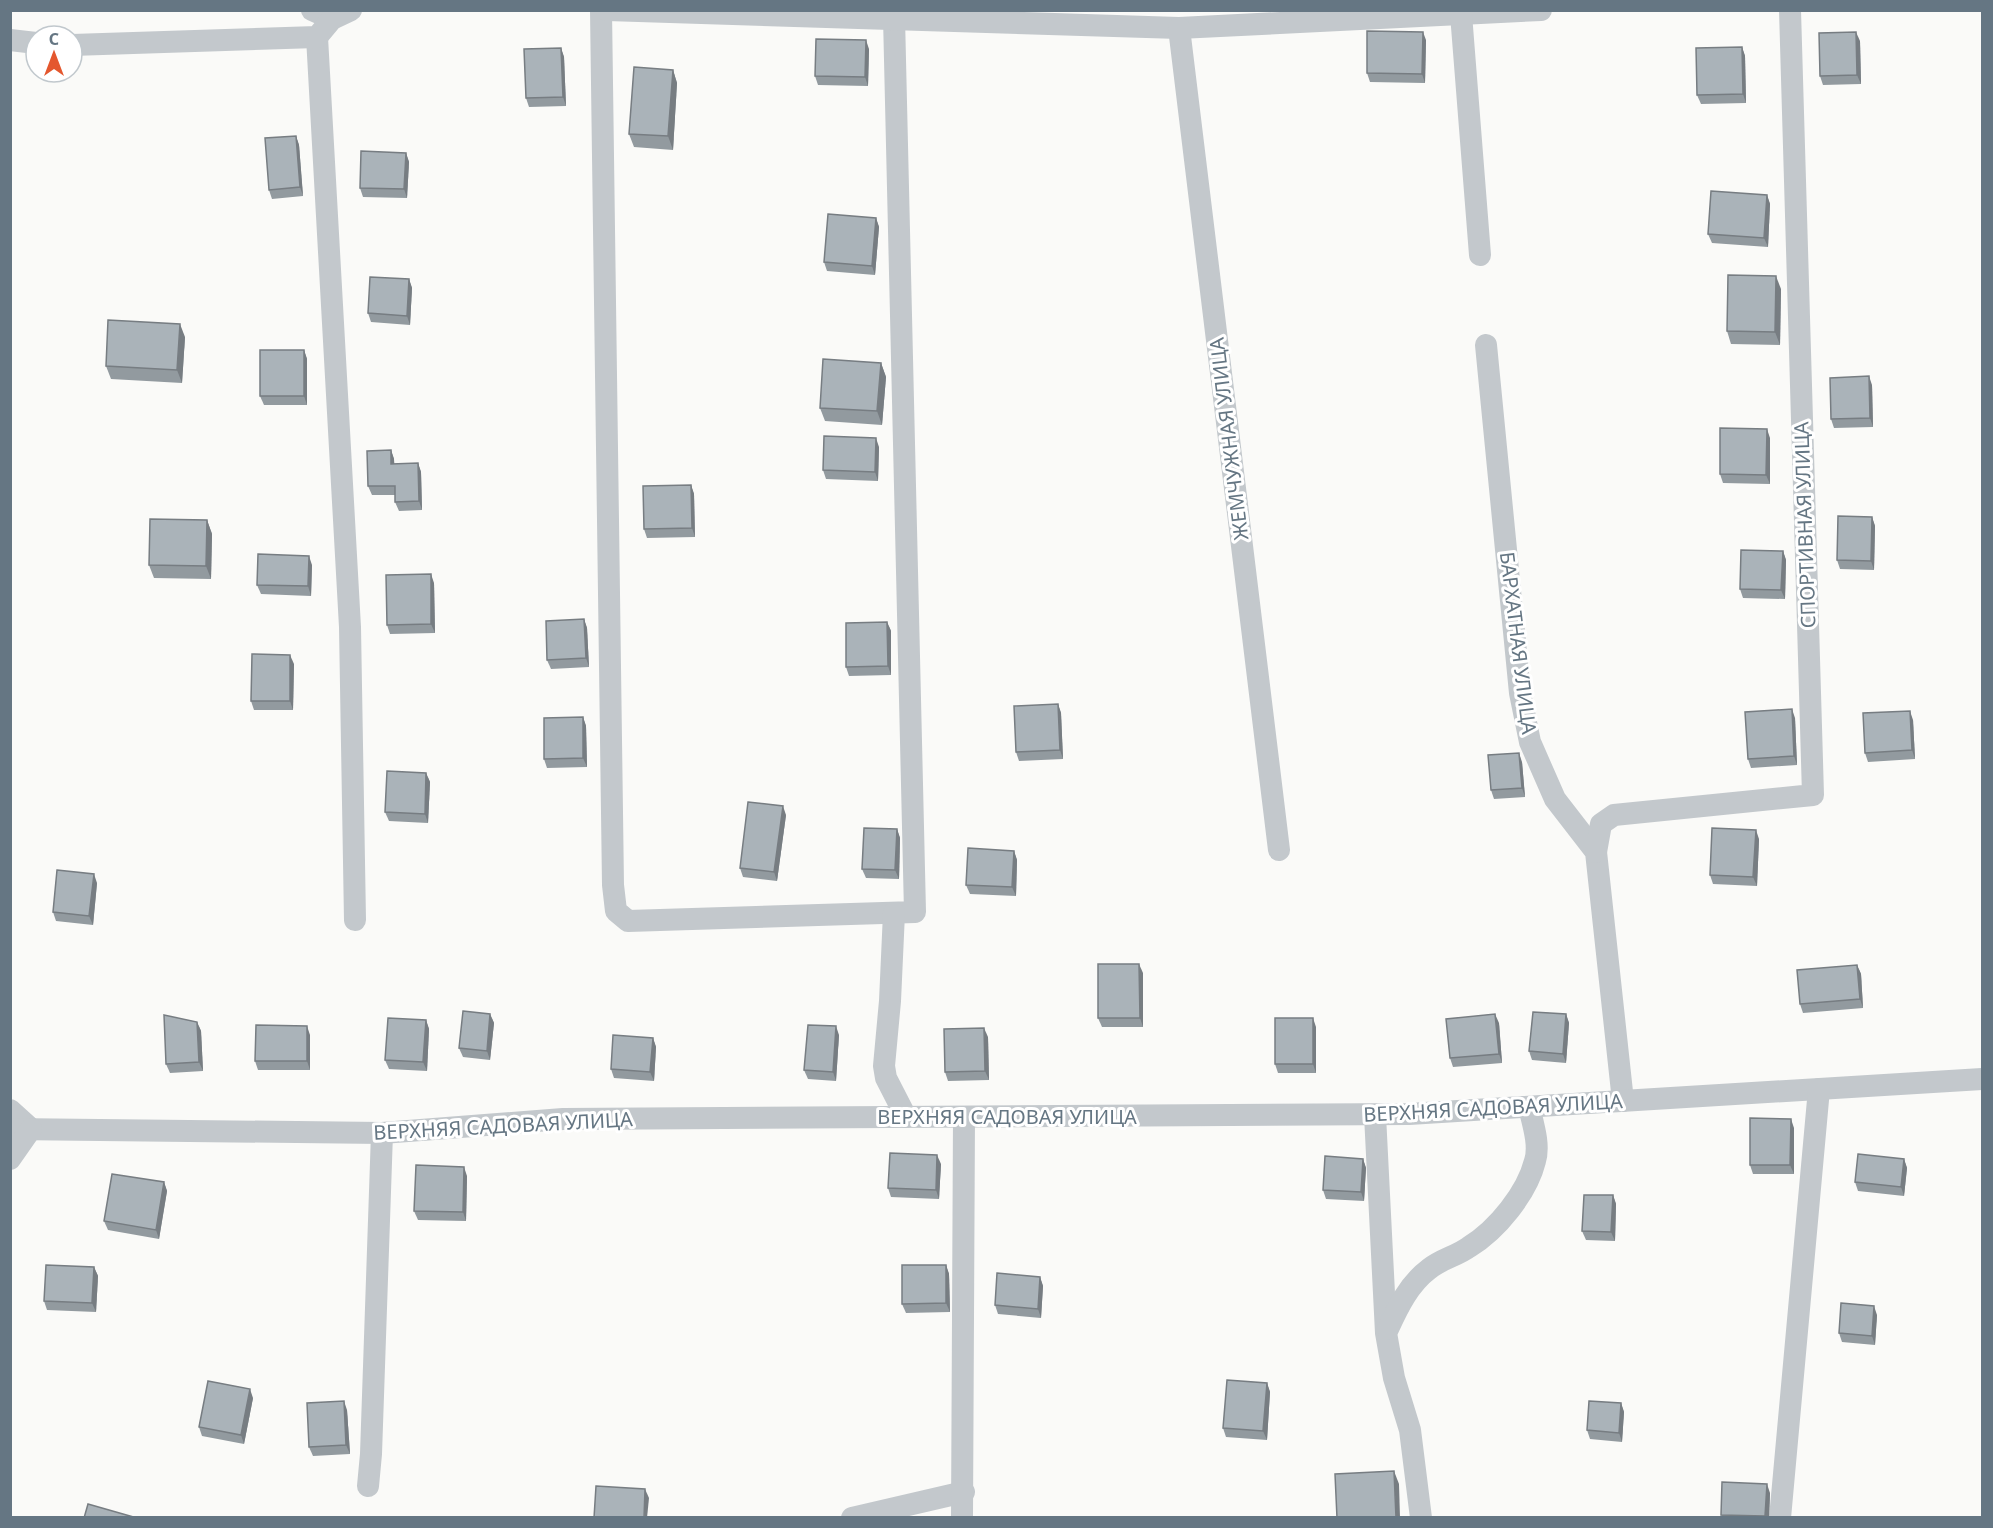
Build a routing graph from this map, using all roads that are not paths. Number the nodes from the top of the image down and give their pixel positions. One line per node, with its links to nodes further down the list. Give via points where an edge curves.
1 (601, 10): 16 (street, via 616,911 628,921)
2 (608, 10): 8 (street)
3 (1541, 10): 6 (street)
4 (1790, 10): 15 (street, СПОРТИВНАЯ УЛИЦА, via 1813,795 1614,815 1601,824)
5 (332, 13): 10 (street)
6 (1461, 14): 7 (street); 12 (street)
7 (1325, 16): 9 (street)
8 (894, 18): 9 (street); 16 (street, via 915,912)
9 (1179, 28): 14 (street, ЖЕМЧУЖНАЯ УЛИЦА)
10 (317, 37): 11 (street); 17 (street, via 350,627)
11 (84, 45)
12 (1480, 255)
13 (1486, 345): 15 (street, БАРХАТНАЯ УЛИЦА, via 1520,693 1530,742 1555,799)
14 (1279, 850)
15 (1596, 852): 20 (street)
16 (894, 913): 24 (street, via 884,1066)
17 (355, 920)
18 (1983, 1079): 19 (street, ВЕРХНЯЯ САДОВАЯ УЛИЦА)
19 (1819, 1089): 20 (street, ВЕРХНЯЯ САДОВАЯ УЛИЦА); 35 (street)
20 (1623, 1101): 21 (street, ВЕРХНЯЯ САДОВАЯ УЛИЦА)
21 (1529, 1107): 23 (street, ВЕРХНЯЯ САДОВАЯ УЛИЦА); 29 (street, via 1536,1160 1514,1202 1476,1242 1429,1268 1409,1289)
22 (10, 1110): 26 (street)
23 (1375, 1115): 25 (street, ВЕРХНЯЯ САДОВАЯ УЛИЦА); 29 (street)
24 (906, 1117): 25 (street, ВЕРХНЯЯ САДОВАЯ УЛИЦА); 27 (street, ВЕРХНЯЯ САДОВАЯ УЛИЦА, via 563,1119)
25 (964, 1117): 31 (street)
26 (21, 1129): 27 (street, ВЕРХНЯЯ САДОВАЯ УЛИЦА); 28 (street)
27 (382, 1133): 30 (street)
28 (10, 1159)
29 (1386, 1333): 34 (street, via 1394,1378 1410,1430)
30 (368, 1486)
31 (964, 1492): 32 (street); 33 (street)
32 (852, 1518)
33 (962, 1518)
34 (1421, 1518)
35 (1780, 1518)

